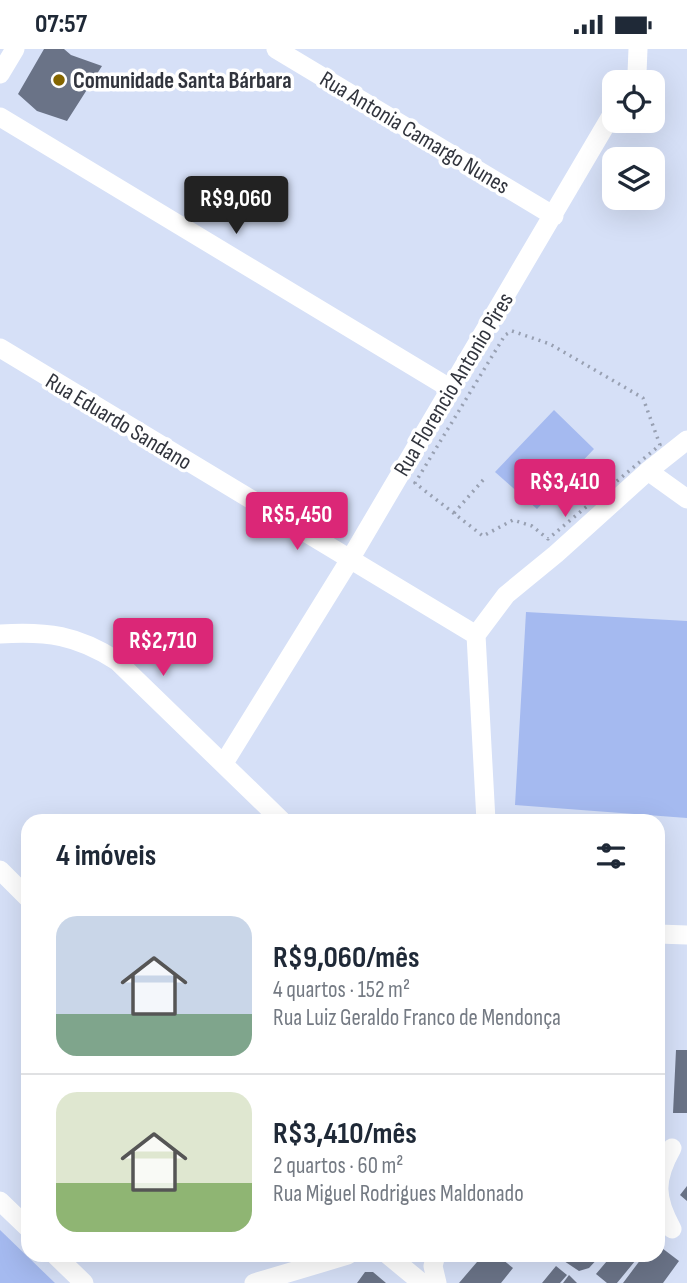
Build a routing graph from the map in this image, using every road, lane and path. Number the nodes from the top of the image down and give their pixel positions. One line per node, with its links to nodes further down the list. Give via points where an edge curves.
1 (15, 49): 5 (street)
2 (276, 49): 8 (street, Rua Antonia Camargo Nunes)
3 (638, 49): 4 (street)
4 (637, 70)
5 (0, 75)
6 (0, 117): 10 (street)
7 (602, 132): 8 (street, Rua Florencio Antonio Pires)
8 (554, 216): 10 (street, Rua Florencio Antonio Pires)
9 (0, 348): 16 (street, Rua Eduardo Sandano)
10 (450, 389): 16 (street, Rua Florencio Antonio Pires)
11 (687, 440): 12 (street)
12 (648, 471): 14 (street); 18 (street, via 506,595)
13 (484, 479): 15 (path)
14 (687, 499)
15 (454, 513): 15 (path, via 415,483 505,335 512,331 550,344 643,398 660,445 548,539 532,526 513,520 483,536)
16 (349, 561): 18 (street, Rua Eduardo Sandano); 19 (street, Rua Florencio Antonio Pires)
17 (0, 634): 19 (street, via 66,636 95,647 117,661)
18 (476, 635): 21 (street)
19 (224, 763): 20 (street)
20 (275, 814)
21 (486, 814)
22 (0, 870): 23 (street)
23 (21, 891)
24 (665, 934): 25 (street)
25 (687, 935)
26 (0, 1201): 27 (street)
27 (21, 1221)
28 (62, 1262): 34 (street)
29 (306, 1262): 33 (street)
30 (325, 1262): 33 (street)
31 (396, 1262): 36 (street)
32 (434, 1262): 37 (street)
33 (298, 1270): 35 (street)
34 (84, 1283)
35 (254, 1283)
36 (422, 1283)
37 (437, 1283)

